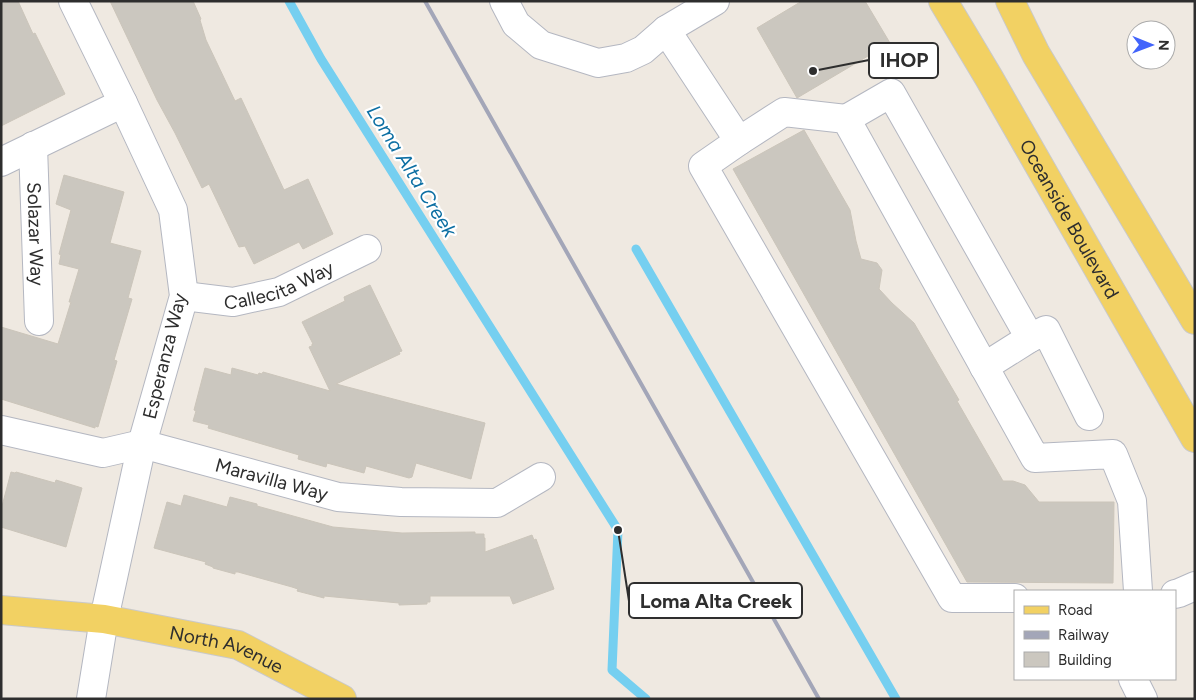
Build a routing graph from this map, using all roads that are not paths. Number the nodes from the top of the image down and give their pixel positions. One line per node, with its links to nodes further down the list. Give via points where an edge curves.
1 (73, 1): 7 (street, Esperanza Way)
2 (504, 1): 6 (street, via 516,24 542,46 598,63 626,58 643,50)
3 (716, 1): 6 (street)
4 (943, 1): 20 (main road, Oceanside Boulevard)
5 (1010, 1): 14 (main road, via 1036,54)
6 (666, 30): 9 (street)
7 (123, 103): 10 (street, Solazar Way); 13 (street, Esperanza Way, via 173,210)
8 (846, 120): 9 (street, via 784,112); 16 (street, via 891,94); 17 (street)
9 (739, 141): 26 (street, via 703,166 952,598)
10 (33, 146): 11 (street, Solazar Way); 15 (street, Solazar Way)
11 (1, 162)
12 (367, 249): 13 (street, Callecita Way, via 279,292 233,302)
13 (184, 296): 21 (street, Esperanza Way)
14 (1195, 320)
15 (39, 321)
16 (1030, 338): 17 (street); 18 (street, via 1046,330)
17 (984, 367): 24 (street, via 1034,458 1113,454 1132,501)
18 (1089, 416)
19 (1, 430): 21 (street, Maravilla Way, via 103,453)
20 (1195, 438)
21 (142, 444): 22 (street, Maravilla Way, via 338,497 401,502 497,503); 28 (street, Esperanza Way)
22 (541, 477)
23 (1195, 586): 25 (street)
24 (1138, 590)
25 (1176, 594)
26 (1014, 598)
27 (1, 610): 28 (main road, North Avenue)
28 (104, 619): 30 (street, Esperanza Way); 31 (main road, North Avenue, via 238,645)
29 (1134, 680): 32 (street)
30 (90, 699)
31 (342, 699)
32 (1143, 699)

